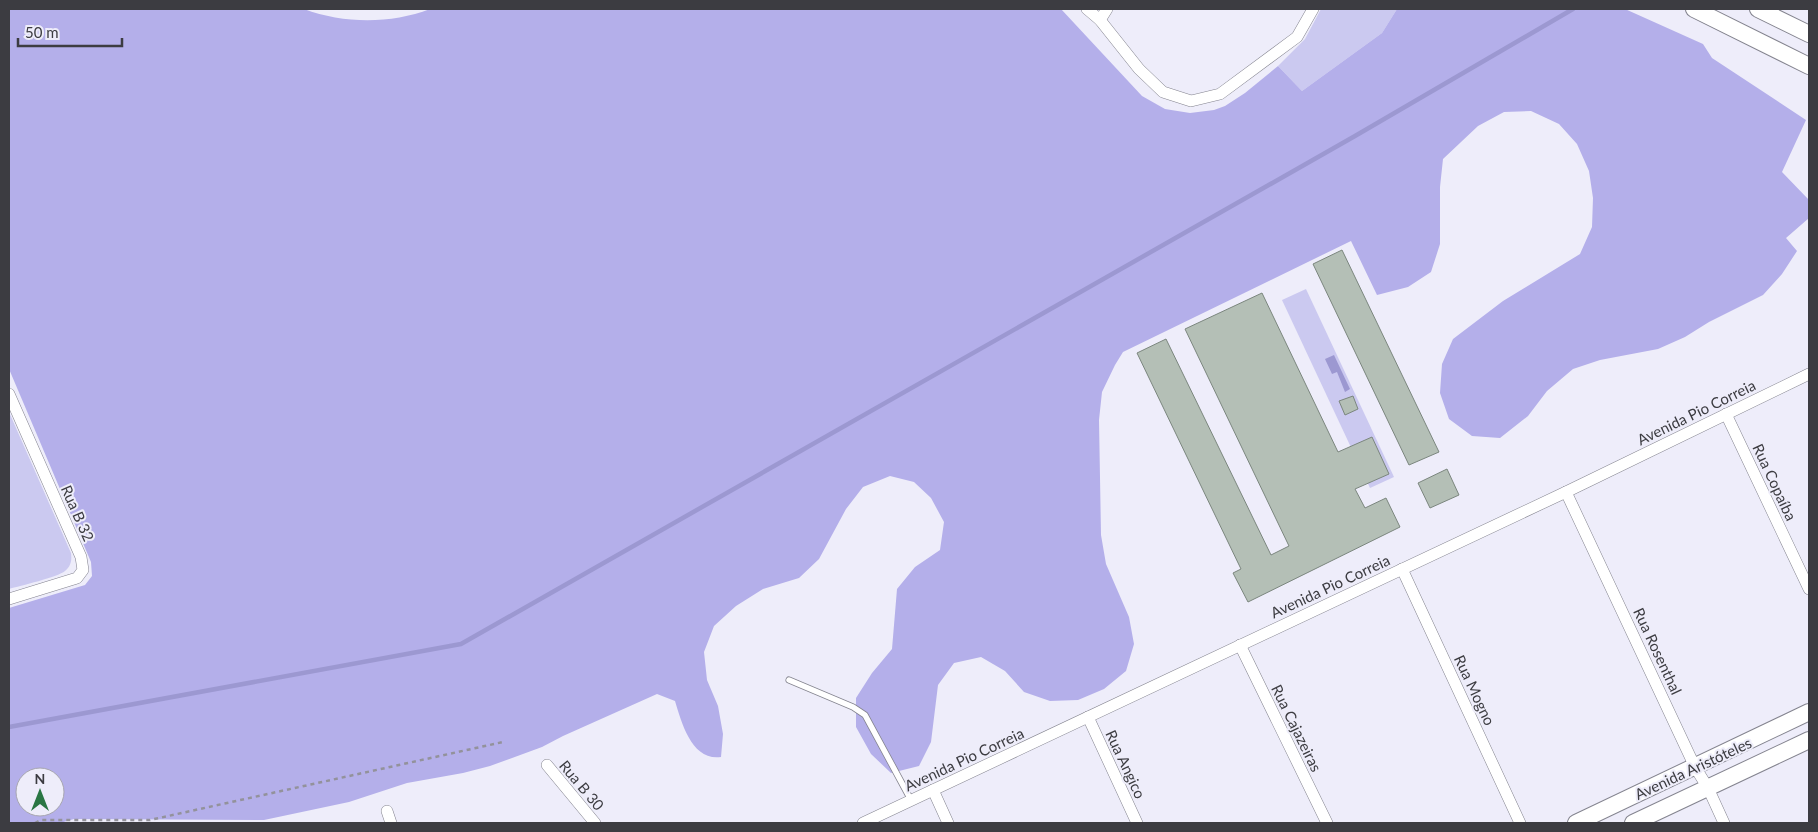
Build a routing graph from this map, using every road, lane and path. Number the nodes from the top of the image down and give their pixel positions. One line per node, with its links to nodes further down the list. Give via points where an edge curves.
1 (1087, 9): 6 (street)
2 (1107, 9): 6 (street)
3 (1313, 9): 6 (street, via 1297,37 1220,94 1191,101 1163,92 1139,69)
4 (1694, 9): 8 (street)
5 (1758, 9): 7 (street)
6 (1100, 20)
7 (1809, 34)
8 (1809, 66)
9 (1809, 374): 11 (street, Avenida Pio Correia)
10 (9, 394): 15 (street, Rua B 32, via 81,557 83,570 77,578)
11 (1726, 414): 12 (street, Avenida Pio Correia); 14 (street, Rua Copaíba)
12 (1566, 492): 13 (street, Avenida Pio Correia); 23 (street, Rua Rosenthal)
13 (1402, 569): 16 (street, Avenida Pio Correia); 35 (street, Rua Mogno)
14 (1809, 589)
15 (9, 599)
16 (1240, 645): 19 (street, Avenida Pio Correia); 34 (street, Rua Cajazeiras)
17 (789, 680): 26 (lane, via 865,715)
18 (1809, 712): 23 (street, Avenida Aristóteles)
19 (1088, 717): 25 (street, Avenida Pio Correia); 33 (street, Rua Angico)
20 (1809, 740): 24 (street, Avenida Aristóteles)
21 (503, 742): 28 (path, via 150,820 41,820)
22 (547, 765): 30 (street, Rua B 30)
23 (1695, 767): 24 (street, Rua Rosenthal); 36 (street, Avenida Aristóteles)
24 (1708, 788): 37 (street, Avenida Aristóteles); 38 (street, Rua Rosenthal)
25 (933, 790): 26 (street, Avenida Pio Correia); 32 (street)
26 (911, 800): 31 (street, Avenida Pio Correia)
27 (387, 811): 29 (street)
28 (34, 823)
29 (391, 823)
30 (595, 823)
31 (862, 823)
32 (948, 823)
33 (1137, 823)
34 (1327, 823)
35 (1520, 823)
36 (1576, 823)
37 (1633, 823)
38 (1724, 823)

